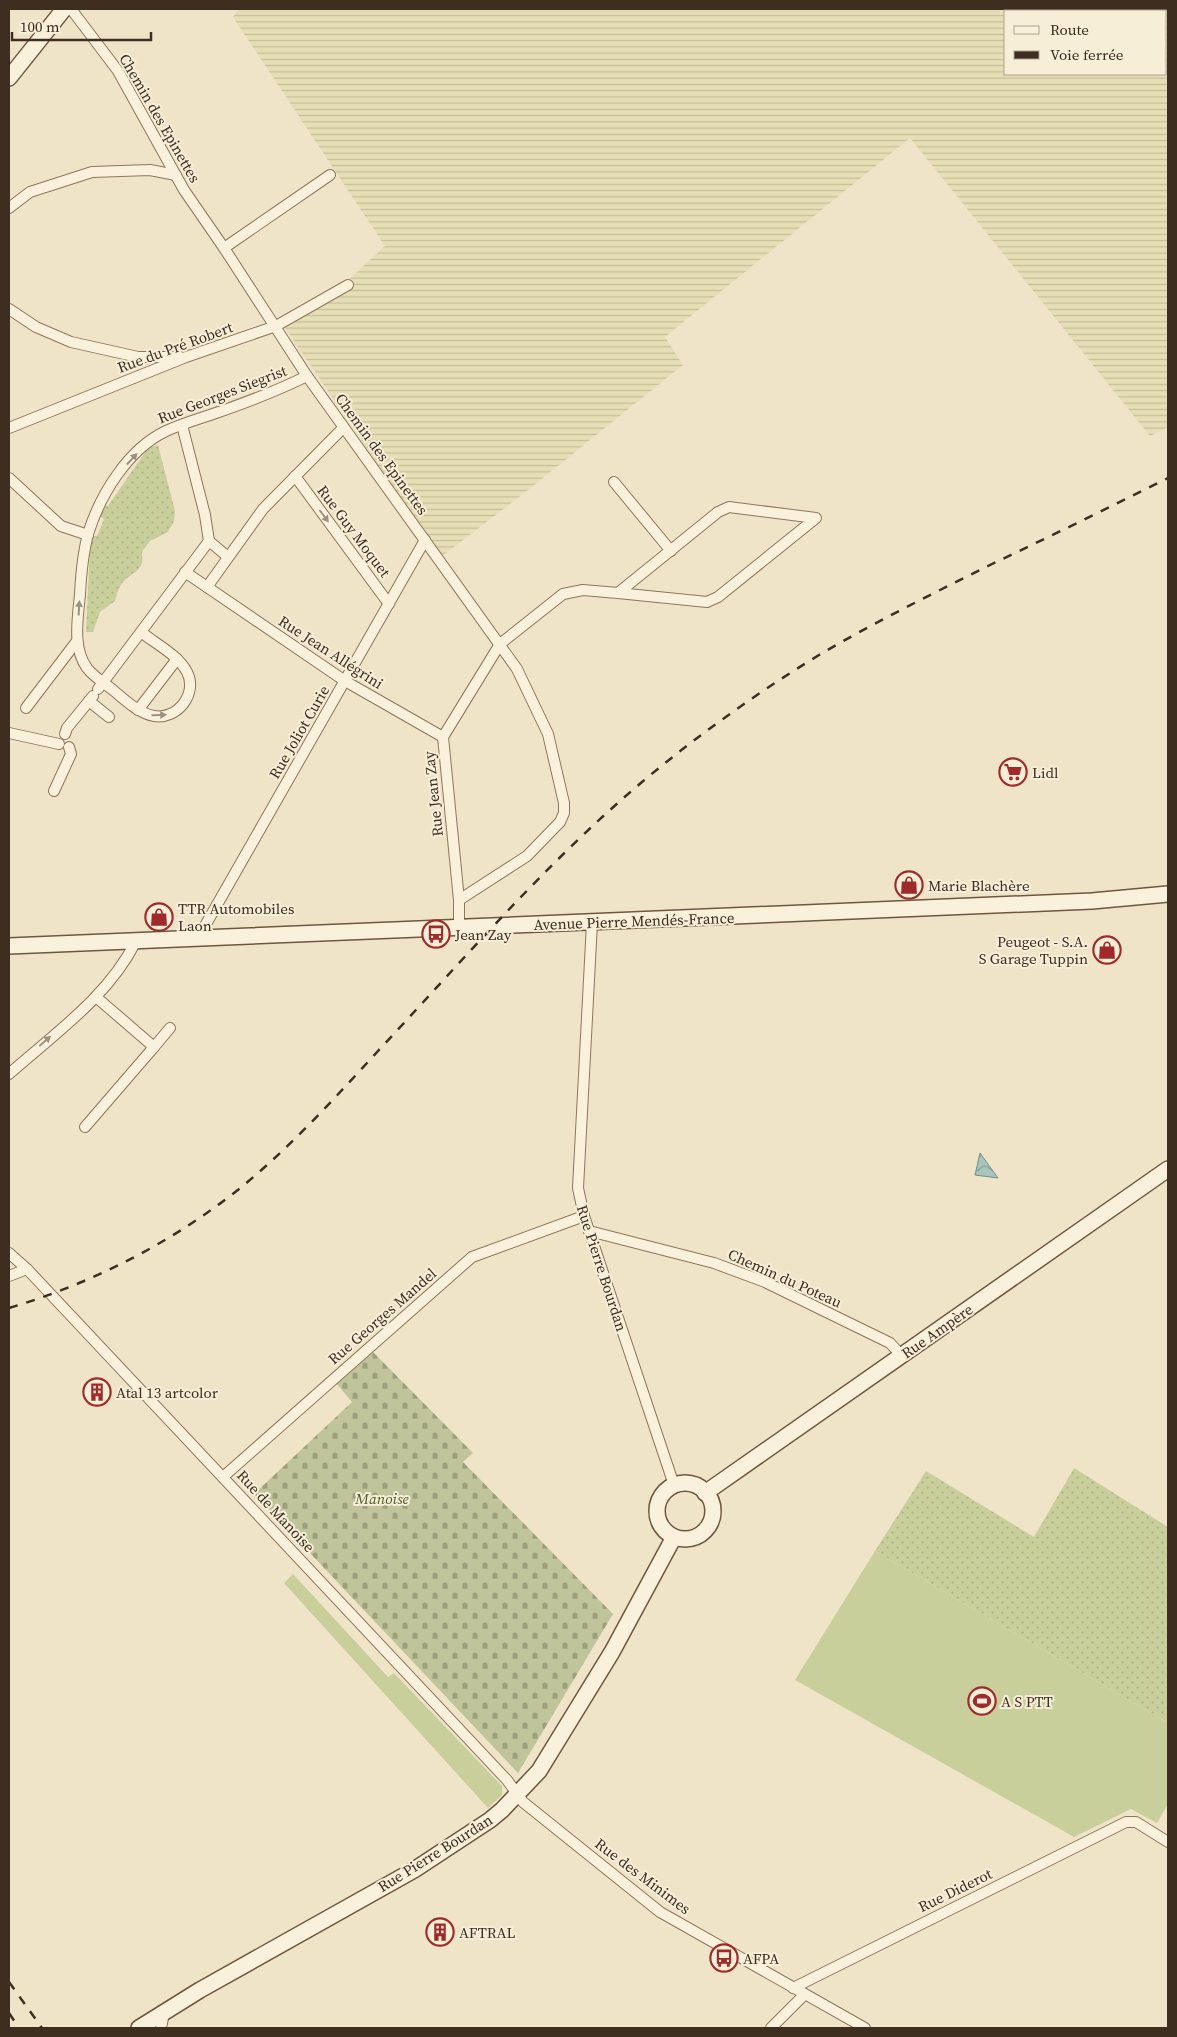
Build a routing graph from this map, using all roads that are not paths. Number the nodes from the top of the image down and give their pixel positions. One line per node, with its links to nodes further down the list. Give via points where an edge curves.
1 (64, 9): 3 (street)
2 (71, 9): 4 (street, Chemin des Epinettes, via 118,71)
3 (9, 78)
4 (176, 175): 6 (street, via 150,170 92,172 30,192); 7 (street, Chemin des Epinettes)
5 (330, 175): 7 (street)
6 (9, 208)
7 (224, 248): 10 (street, Chemin des Epinettes)
8 (348, 285): 10 (street, Rue du Pré Robert)
9 (9, 309): 11 (street, via 36,327 72,342 138,357)
10 (276, 326): 11 (street, Rue du Pré Robert); 12 (street, Chemin des Epinettes)
11 (186, 357): 14 (street, Rue du Pré Robert)
12 (307, 376): 13 (street, Rue Georges Siegrist, via 269,394); 15 (street, Chemin des Epinettes)
13 (182, 425): 19 (street, Rue Georges Siegrist, one-way to 13, via 98,506 134,456 160,434); 21 (street)
14 (9, 428)
15 (343, 428): 16 (street); 20 (street, Chemin des Epinettes)
16 (294, 476): 23 (street, via 263,509); 27 (street, Rue Guy Moquet, one-way to 27)
17 (9, 478): 19 (street, via 61,526)
18 (614, 482): 22 (street)
19 (88, 535): 29 (street, Rue Georges Siegrist, one-way to 19, via 80,585)
20 (425, 540): 27 (street, Rue Joliot Curie); 30 (street, Chemin des Epinettes)
21 (209, 541): 23 (street); 24 (street)
22 (671, 551): 26 (street); 26 (street, Rue Jean Zay, via 718,512 729,507 816,518 712,600)
23 (228, 557): 25 (street)
24 (185, 572): 25 (street, Rue Jean Allégrini); 28 (street)
25 (207, 587): 32 (street, Rue Jean Allégrini)
26 (618, 593): 30 (street, Rue Jean Zay, via 582,590 563,594)
27 (389, 604): 32 (street, Rue Joliot Curie)
28 (141, 632): 31 (street); 33 (street)
29 (77, 641): 33 (street, Rue Georges Siegrist); 34 (street)
30 (500, 644): 38 (street, Rue Jean Zay); 42 (street, Chemin des Epinettes, via 520,675 548,734 564,813 560,822 528,856)
31 (177, 660): 35 (street); 35 (street, one-way to 31, via 160,717 185,703 190,682)
32 (344, 681): 38 (street, Rue Jean Allégrini); 47 (street, Rue Joliot Curie)
33 (96, 692): 35 (street); 36 (street); 39 (street, via 59,738)
34 (26, 708)
35 (138, 710)
36 (109, 717)
37 (9, 733): 39 (street)
38 (443, 736): 42 (street, Rue Jean Zay)
39 (64, 746): 40 (street, via 71,754)
40 (54, 791)
41 (1168, 894): 43 (street, Avenue Pierre Mendés-France)
42 (459, 900): 46 (street, Rue Jean Zay)
43 (1110, 900): 44 (street, Avenue Pierre Mendés-France); 45 (street, Avenue Pierre Mendés-France)
44 (1168, 902)
45 (592, 922): 46 (street, Avenue Pierre Mendés-France); 56 (street, Rue Pierre Bourdan, via 578,1188)
46 (459, 927): 47 (street, Avenue Pierre Mendés-France)
47 (198, 938): 48 (street, Avenue Pierre Mendés-France)
48 (136, 941): 49 (street, Avenue Pierre Mendés-France); 50 (street, via 130,955)
49 (9, 946)
50 (96, 997): 52 (street); 53 (street, one-way to 50)
51 (170, 1028): 52 (street)
52 (154, 1046): 54 (street)
53 (9, 1074)
54 (85, 1128)
55 (1168, 1169): 61 (street, Rue Ampère)
56 (584, 1216): 57 (street, Rue Pierre Bourdan); 62 (street, Rue Georges Mandel, via 472,1257)
57 (589, 1232): 61 (street, Chemin du Poteau, via 714,1263 765,1282 890,1342); 63 (street, Rue Pierre Bourdan)
58 (9, 1252): 59 (street, Rue de Manoise)
59 (27, 1269): 60 (street); 62 (street, Rue de Manoise)
60 (9, 1276)
61 (902, 1356): 64 (street, Rue Ampère)
62 (223, 1477): 66 (street, Rue de Manoise)
63 (674, 1485): 64 (street, via 693,1485); 65 (street, via 661,1496 656,1511 661,1527)
64 (705, 1493): 65 (street, via 713,1510 706,1530 689,1539)
65 (674, 1537): 66 (street, Rue Pierre Bourdan, via 612,1652 539,1771)
66 (517, 1794): 68 (street, Rue des Minimes, via 660,1912); 70 (street, Rue Pierre Bourdan, via 490,1820 414,1870 200,1990 164,2013)
67 (1168, 1842): 68 (street, Rue Diderot, via 1136,1822 1126,1822)
68 (793, 1988): 69 (street, Rue des Minimes)
69 (804, 1994): 71 (street); 72 (street, Rue des Minimes)
70 (150, 2027)
71 (771, 2028)
72 (865, 2028)

